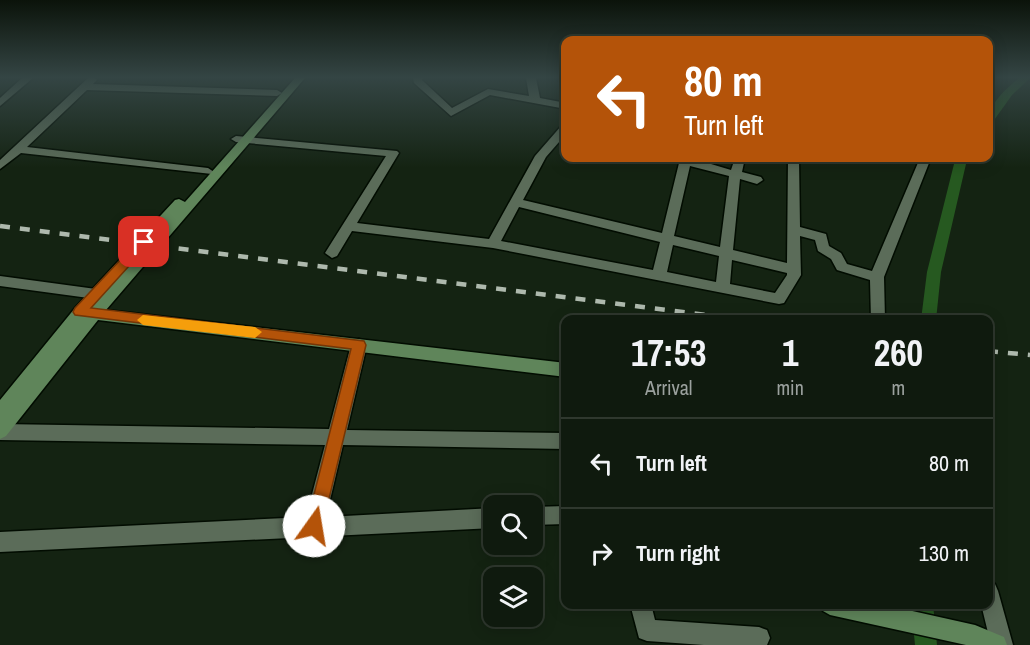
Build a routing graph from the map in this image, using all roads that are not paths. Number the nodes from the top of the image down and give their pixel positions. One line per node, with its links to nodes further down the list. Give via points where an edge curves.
1 (62, 108): 6 (street)
2 (266, 108): 5 (main road)
3 (272, 108): 5 (main road)
4 (561, 132): 16 (street)
5 (243, 139): 13 (main road); 17 (street, via 393,153); 29 (main road)
6 (18, 149): 7 (street); 13 (street)
7 (2, 161)
8 (681, 162): 19 (street)
9 (692, 162): 14 (street)
10 (739, 162): 14 (street)
11 (793, 162): 18 (street)
12 (924, 162): 25 (street)
13 (208, 172): 28 (main road)
14 (735, 175): 15 (street); 22 (street)
15 (757, 180)
16 (515, 202): 19 (street); 20 (street)
17 (350, 226): 20 (street); 21 (street)
18 (793, 230): 23 (street); 25 (street, via 821,237 823,248 837,256 842,267)
19 (668, 239): 22 (street); 24 (street)
20 (493, 244): 24 (street)
21 (332, 253)
22 (726, 253): 23 (street); 27 (street)
23 (794, 270): 27 (street, via 779,299)
24 (659, 275): 27 (street)
25 (877, 277): 30 (street)
26 (0, 281): 28 (street)
27 (722, 288)
28 (96, 294): 29 (main road)
29 (87, 313): 31 (main road); 33 (main road); 34 (main road)
30 (878, 315)
31 (359, 345): 32 (main road); 35 (street)
32 (561, 369)
33 (3, 405)
34 (0, 432): 35 (street)
35 (334, 438): 36 (street); 40 (street)
36 (561, 441)
37 (561, 515): 38 (street)
38 (543, 516)
39 (483, 518): 40 (street)
40 (314, 526): 41 (street)
41 (0, 542)
42 (641, 609): 45 (street, via 647,630)
43 (853, 609): 46 (main road, via 975,636)
44 (993, 609): 47 (street)
45 (759, 638)
46 (996, 645)
47 (1002, 645)

